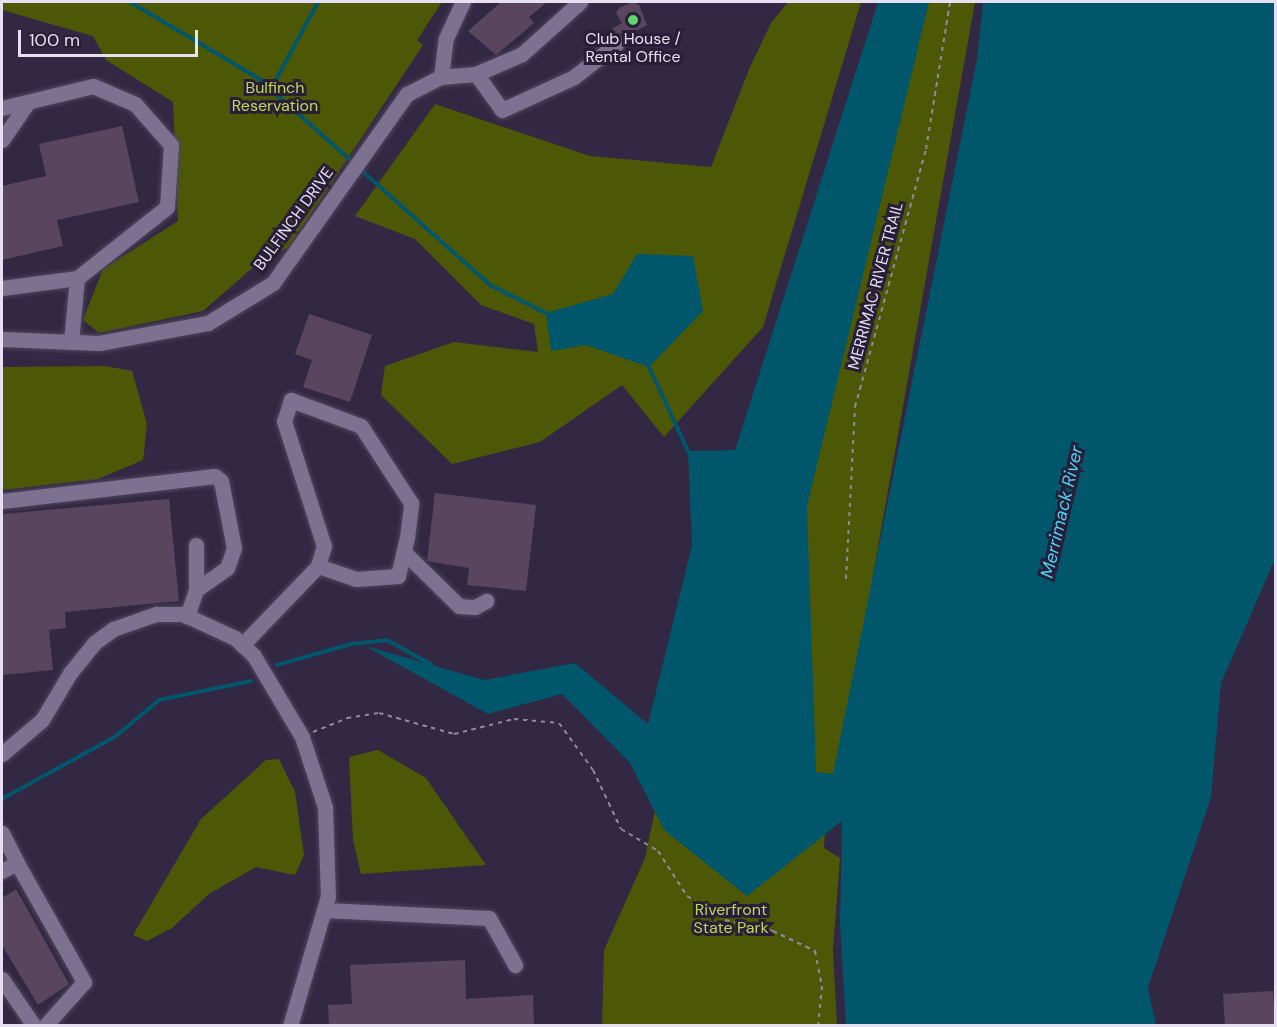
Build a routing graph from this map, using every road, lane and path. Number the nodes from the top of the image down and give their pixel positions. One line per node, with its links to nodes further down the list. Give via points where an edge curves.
1 (463, 2): 6 (street, via 446,38)
2 (580, 2): 5 (street, BULFINCH DRIVE, via 522,54)
3 (950, 2): 18 (path, MERRIMAC RIVER TRAIL, via 926,149 855,407)
4 (617, 43): 5 (street, via 574,77 502,110)
5 (476, 74): 6 (street, BULFINCH DRIVE)
6 (441, 77): 13 (street, BULFINCH DRIVE, via 402,99 273,283 208,323 99,343)
7 (28, 102): 8 (street); 9 (street); 10 (street, via 93,86 135,104 171,145 167,207)
8 (2, 108)
9 (2, 140)
10 (77, 278): 11 (street); 13 (street)
11 (2, 288)
12 (2, 339): 13 (street, BULFINCH DRIVE)
13 (71, 342)
14 (2, 501): 19 (street, via 215,476 221,481 234,548 227,568)
15 (196, 545): 19 (street)
16 (404, 552): 17 (street, via 398,576 356,579); 17 (street, via 411,503 361,426 291,400 284,421 324,546); 20 (street, via 459,606 475,607)
17 (318, 566): 22 (street)
18 (846, 579)
19 (196, 590): 21 (street)
20 (486, 602)
21 (187, 616): 22 (street); 24 (street, via 156,614 113,629 94,643 70,673 42,720)
22 (242, 645): 23 (street, via 266,674)
23 (302, 736): 28 (street, via 325,807 330,862); 34 (path, via 346,718 379,713 449,733 514,719 559,723 593,770 621,829 658,851 678,887 695,902 733,923 762,929 815,951 822,986)
24 (2, 754)
25 (2, 833): 26 (street)
26 (17, 863): 27 (street); 32 (street, via 84,982)
27 (2, 872)
28 (325, 910): 29 (street, via 489,918); 33 (street)
29 (515, 965)
30 (2, 979): 31 (street)
31 (34, 1026)
32 (45, 1026)
33 (290, 1026)
34 (818, 1026)

